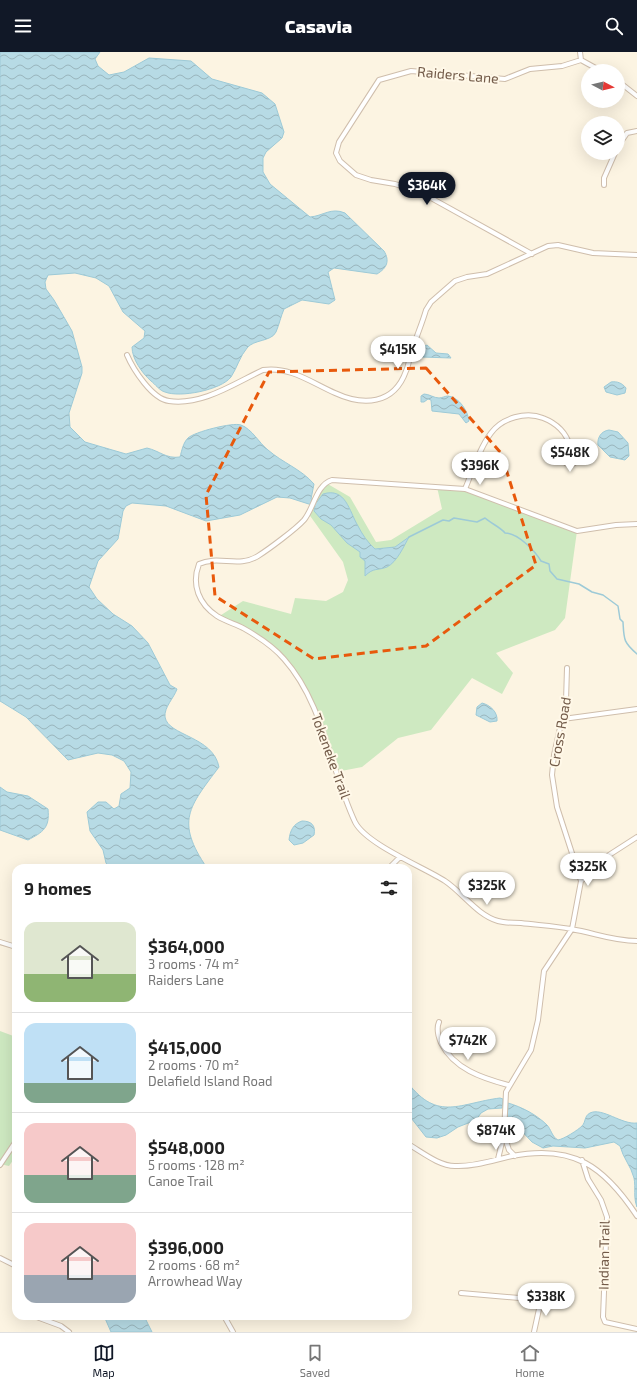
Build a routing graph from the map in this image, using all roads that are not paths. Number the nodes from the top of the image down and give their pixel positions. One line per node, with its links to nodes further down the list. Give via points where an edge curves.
1 (580, 52): 2 (street)
2 (581, 60): 3 (street); 10 (street, Raiders Lane, via 562,66 530,69 505,79 412,71 379,80 339,142 336,153 340,161 356,175 422,193)
3 (588, 64)
4 (625, 87): 5 (street)
5 (637, 96)
6 (637, 131): 7 (street)
7 (625, 136)
8 (612, 160): 9 (street, via 604,178)
9 (604, 185)
10 (532, 254): 11 (street, via 558,244 593,253); 12 (street, via 487,274 455,281 431,302 426,310 406,372 392,392 375,401 351,399 301,376 270,369 202,398 169,401 161,399 151,390)
11 (637, 255)
12 (127, 355)
13 (570, 446): 13 (street, via 563,448 560,455 563,462 570,465 576,462 579,455 576,448); 14 (street, via 563,431 549,420 537,415 514,416 492,432)
14 (465, 489): 15 (street, via 577,531); 20 (street, Tokeneke Trail, via 335,480 326,483 304,519 258,556 245,562 208,560 199,564 195,580 198,595 209,609 218,617 268,643 293,671 312,703 338,778 361,832)
15 (637, 524)
16 (567, 668): 18 (street, Cross Road, via 568,687)
17 (637, 709): 18 (street)
18 (563, 719): 22 (street, Cross Road, via 552,775 556,807)
19 (637, 837): 22 (street, via 609,855)
20 (400, 857): 21 (street); 23 (street, Tokeneke Trail, via 445,882 486,915 499,922)
21 (393, 864)
22 (581, 881): 23 (street, Cross Road)
23 (572, 929): 24 (street, Tokeneke Trail, via 612,940); 28 (street, Cross Road, via 544,971 538,1020 531,1050)
24 (637, 941)
25 (0, 942): 26 (street)
26 (12, 946)
27 (439, 1022): 28 (street, via 438,1037 460,1066)
28 (508, 1086): 29 (street, Cross Road)
29 (504, 1134): 32 (street, Cross Road, via 509,1150); 33 (street, Cross Road)
30 (412, 1146): 33 (street, via 454,1166)
31 (12, 1147): 35 (street)
32 (515, 1156): 33 (street); 34 (street, via 569,1155)
33 (498, 1159)
34 (582, 1160): 36 (street, via 601,1173 625,1198); 42 (street, Indian Trail, via 588,1179 601,1200 607,1217 603,1317 605,1322)
35 (0, 1165)
36 (637, 1216)
37 (0, 1258): 38 (street)
38 (12, 1264)
39 (461, 1293): 45 (street, via 541,1300)
40 (45, 1320): 43 (street)
41 (226, 1320): 44 (street)
42 (637, 1329)
43 (69, 1332)
44 (233, 1332)
45 (534, 1332)

